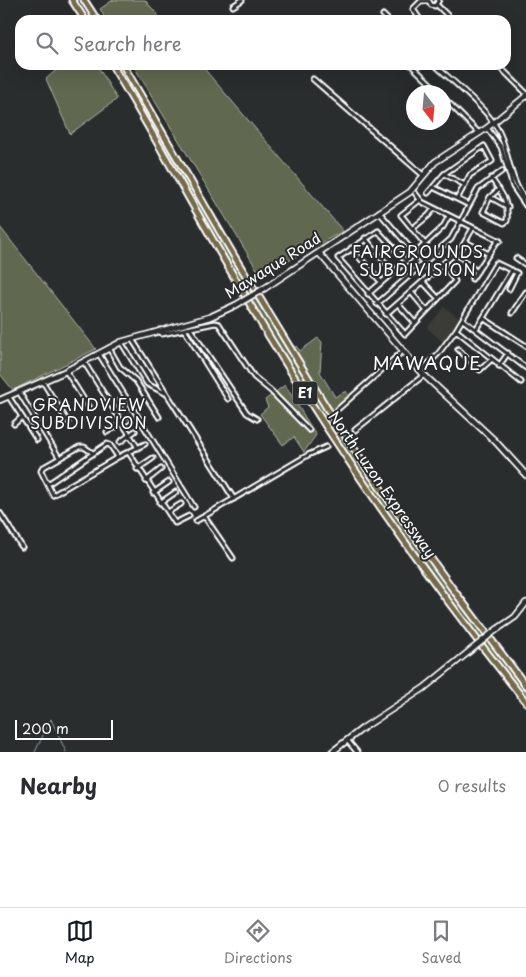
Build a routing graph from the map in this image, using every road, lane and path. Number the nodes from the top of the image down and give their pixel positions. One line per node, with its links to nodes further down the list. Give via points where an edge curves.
1 (72, 0): 8 (highway)
2 (84, 0): 9 (highway)
3 (242, 0): 7 (street)
4 (430, 0): 6 (street, via 431,5); 10 (street, via 413,9)
5 (438, 0): 6 (street)
6 (437, 5): 11 (street)
7 (233, 6)
8 (82, 15)
9 (94, 15)
10 (417, 15)
11 (447, 15)
12 (115, 70): 159 (highway, North Luzon Expressway / E1, via 319,415 443,595)
13 (126, 70): 158 (highway, North Luzon Expressway / E1, via 328,410 446,580)
14 (416, 70): 18 (street)
15 (440, 70): 21 (street)
16 (503, 70): 19 (street)
17 (313, 78): 26 (street)
18 (432, 85)
19 (526, 95): 21 (main road, Mawaque Road)
20 (451, 105): 23 (street)
21 (493, 122): 22 (main road, Mawaque Road); 36 (street, via 517,186)
22 (487, 128): 23 (main road, Mawaque Road); 38 (street, via 501,148 513,187)
23 (479, 133): 26 (main road, Mawaque Road, via 442,156)
24 (502, 171): 27 (street)
25 (444, 174): 28 (street); 28 (street, via 484,146 492,161 470,175); 29 (street)
26 (423, 175): 41 (main road, Mawaque Road, via 410,192)
27 (491, 178): 30 (street); 37 (street, via 478,189)
28 (465, 184): 34 (street)
29 (433, 187): 32 (street); 34 (street)
30 (499, 189): 33 (street); 39 (street)
31 (416, 193): 35 (street)
32 (428, 193)
33 (490, 197): 39 (street); 39 (street, via 484,213 504,223)
34 (457, 199): 37 (street)
35 (420, 200): 40 (street); 45 (street, via 402,215)
36 (526, 200)
37 (469, 206): 43 (street)
38 (526, 206)
39 (509, 207)
40 (434, 208): 42 (street); 45 (street)
41 (379, 212): 51 (main road, Mawaque Road); 57 (street)
42 (449, 216): 43 (street); 48 (street, via 443,227)
43 (461, 222): 44 (street); 57 (street, via 451,239)
44 (473, 228): 47 (street); 53 (street, via 499,241)
45 (412, 229): 48 (street)
46 (365, 238): 49 (street); 56 (street, via 380,231); 61 (street)
47 (466, 242): 52 (street); 53 (street)
48 (425, 244): 50 (street)
49 (352, 248): 65 (street); 70 (street, via 339,256 339,260)
50 (420, 249)
51 (319, 252): 83 (main road, Mawaque Road, bridge, via 236,305 210,317); 92 (main road)
52 (456, 253): 58 (street); 62 (street)
53 (489, 254): 62 (street)
54 (412, 256): 56 (street)
55 (516, 258): 59 (street)
56 (406, 261): 61 (street)
57 (424, 263): 63 (street); 74 (street)
58 (443, 264): 63 (street); 71 (street, via 455,279)
59 (526, 265)
60 (512, 270): 67 (street, via 517,274); 79 (street); 80 (street, via 495,264)
61 (393, 272): 65 (street)
62 (477, 272): 64 (street)
63 (432, 273): 66 (street)
64 (472, 279)
65 (381, 282): 70 (street)
66 (423, 282): 68 (street); 71 (street)
67 (508, 289)
68 (411, 292): 75 (street); 76 (street)
69 (526, 292): 72 (street)
70 (368, 294): 74 (street)
71 (438, 298): 76 (street)
72 (521, 300): 73 (street); 77 (street)
73 (526, 302)
74 (377, 304): 78 (street)
75 (398, 304): 78 (street); 81 (street)
76 (426, 310): 81 (street)
77 (512, 313)
78 (386, 314): 81 (street, via 405,334)
79 (483, 318): 82 (street); 89 (street)
80 (463, 320): 82 (street); 86 (street)
81 (415, 323)
82 (476, 329): 93 (street)
83 (160, 330): 84 (street, via 162,334); 87 (main road, Mawaque Road)
84 (185, 330): 85 (street); 110 (street)
85 (191, 330): 118 (street, via 247,413); 123 (street, via 219,324 254,377)
86 (456, 330): 95 (street); 100 (street)
87 (132, 338): 88 (main road, Mawaque Road); 106 (street)
88 (121, 342): 90 (main road, Mawaque Road); 106 (street, via 148,384)
89 (526, 346)
90 (109, 348): 94 (main road, Mawaque Road); 116 (street)
91 (458, 350): 95 (street, via 480,370)
92 (403, 351): 100 (main road); 114 (street)
93 (508, 353): 97 (street); 98 (street)
94 (99, 354): 96 (main road, Mawaque Road); 149 (street)
95 (492, 359): 97 (street)
96 (84, 362): 99 (main road, Mawaque Road); 104 (street)
97 (499, 366): 103 (street)
98 (526, 368)
99 (66, 371): 102 (main road, Mawaque Road); 113 (street)
100 (422, 373): 124 (street); 140 (main road)
101 (104, 381): 104 (street)
102 (43, 382): 105 (main road, Mawaque Road); 120 (street)
103 (521, 382)
104 (98, 385): 109 (street)
105 (19, 392): 108 (main road, Mawaque Road); 136 (street)
106 (166, 393): 146 (street)
107 (110, 395): 109 (street)
108 (9, 397): 111 (main road, Mawaque Road); 117 (street)
109 (106, 398): 115 (street)
110 (228, 399)
111 (0, 400)
112 (117, 402): 115 (street, via 120,408)
113 (88, 406)
114 (338, 409)
115 (114, 412): 121 (street)
116 (159, 417)
117 (22, 418): 122 (street); 128 (street)
118 (257, 419)
119 (128, 420): 121 (street)
120 (68, 422)
121 (122, 423): 126 (street); 127 (street)
122 (14, 424)
123 (309, 430)
124 (355, 430)
125 (135, 431): 127 (street)
126 (107, 432)
127 (129, 436): 129 (street); 131 (street)
128 (36, 440)
129 (120, 442)
130 (145, 444): 131 (street)
131 (138, 448): 134 (street)
132 (326, 448): 146 (street, via 308,454)
133 (93, 453): 135 (street, via 108,444); 136 (street, via 82,446); 143 (street)
134 (129, 453): 135 (street); 138 (street)
135 (118, 457): 143 (street, via 56,496)
136 (59, 458): 143 (street, via 41,470)
137 (153, 458): 138 (street)
138 (137, 469): 141 (street)
139 (161, 469): 141 (street)
140 (526, 474)
141 (146, 481): 145 (street)
142 (169, 482): 145 (street)
143 (48, 484)
144 (176, 492): 147 (street)
145 (153, 493): 147 (street)
146 (234, 499): 153 (street)
147 (160, 503): 151 (street)
148 (180, 504): 151 (street)
149 (194, 506)
150 (0, 512): 155 (street)
151 (168, 512): 152 (street, via 176,523)
152 (188, 516)
153 (204, 516): 154 (street); 156 (street)
154 (196, 521)
155 (22, 547)
156 (233, 558)
157 (526, 603): 160 (main road, bridge, via 515,617 424,688)
158 (526, 686)
159 (526, 702)
160 (347, 740): 161 (main road); 162 (street)
161 (335, 751)
162 (357, 752)

